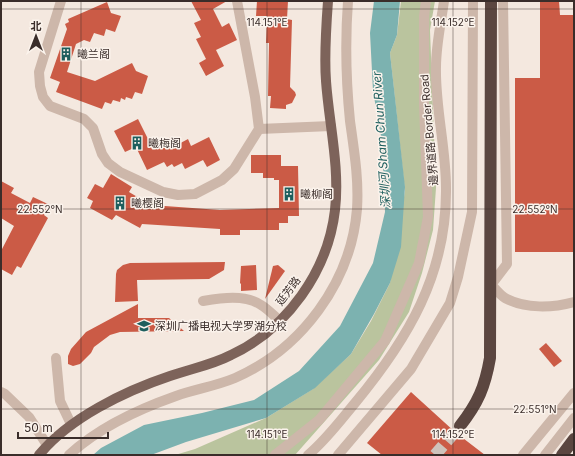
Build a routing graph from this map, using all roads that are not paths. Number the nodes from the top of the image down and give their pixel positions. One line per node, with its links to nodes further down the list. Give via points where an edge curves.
1 (61, 1): 11 (street, via 39,72 43,97 50,106 84,119 93,128 108,163 120,172 163,192 178,195 195,194 222,180 234,169)
2 (237, 1): 11 (street)
3 (328, 1): 10 (main road, 延芳路, via 325,64)
4 (348, 1): 25 (street, via 346,63 357,172 357,210 343,264 323,304 293,340 259,366 234,378 176,396 139,411 104,429)
5 (426, 1): 26 (street, via 424,104 428,217 419,263 385,341 319,420)
6 (444, 1): 27 (street, 邊界道路 Border Road, via 436,67 446,189 443,229 435,269 419,309 383,369 326,438)
7 (473, 1): 28 (street, via 472,212 458,277 450,303 411,369)
8 (491, 1): 12 (highway)
9 (503, 1): 12 (street, via 507,264)
10 (331, 126): 11 (street); 15 (main road, 延芳路, via 336,183 335,211 329,239 319,268)
11 (259, 129)
12 (491, 285): 14 (street, via 504,297 520,304 538,307); 21 (highway, via 490,358 487,377 479,399)
13 (203, 301): 15 (street, via 223,298 248,300 261,304)
14 (574, 302)
15 (280, 321): 20 (main road, 延芳路, via 261,337 231,355 137,389)
16 (56, 358): 20 (street, via 60,401)
17 (1, 392): 23 (street, via 29,417)
18 (574, 393): 29 (street)
19 (574, 418): 30 (street)
20 (71, 424): 23 (main road, 延芳路)
21 (460, 426)
22 (574, 438): 31 (highway)
23 (47, 445): 24 (main road, 延芳路)
24 (40, 455)
25 (69, 455)
26 (275, 455)
27 (308, 455)
28 (338, 455)
29 (523, 455)
30 (545, 455)
31 (562, 455)

